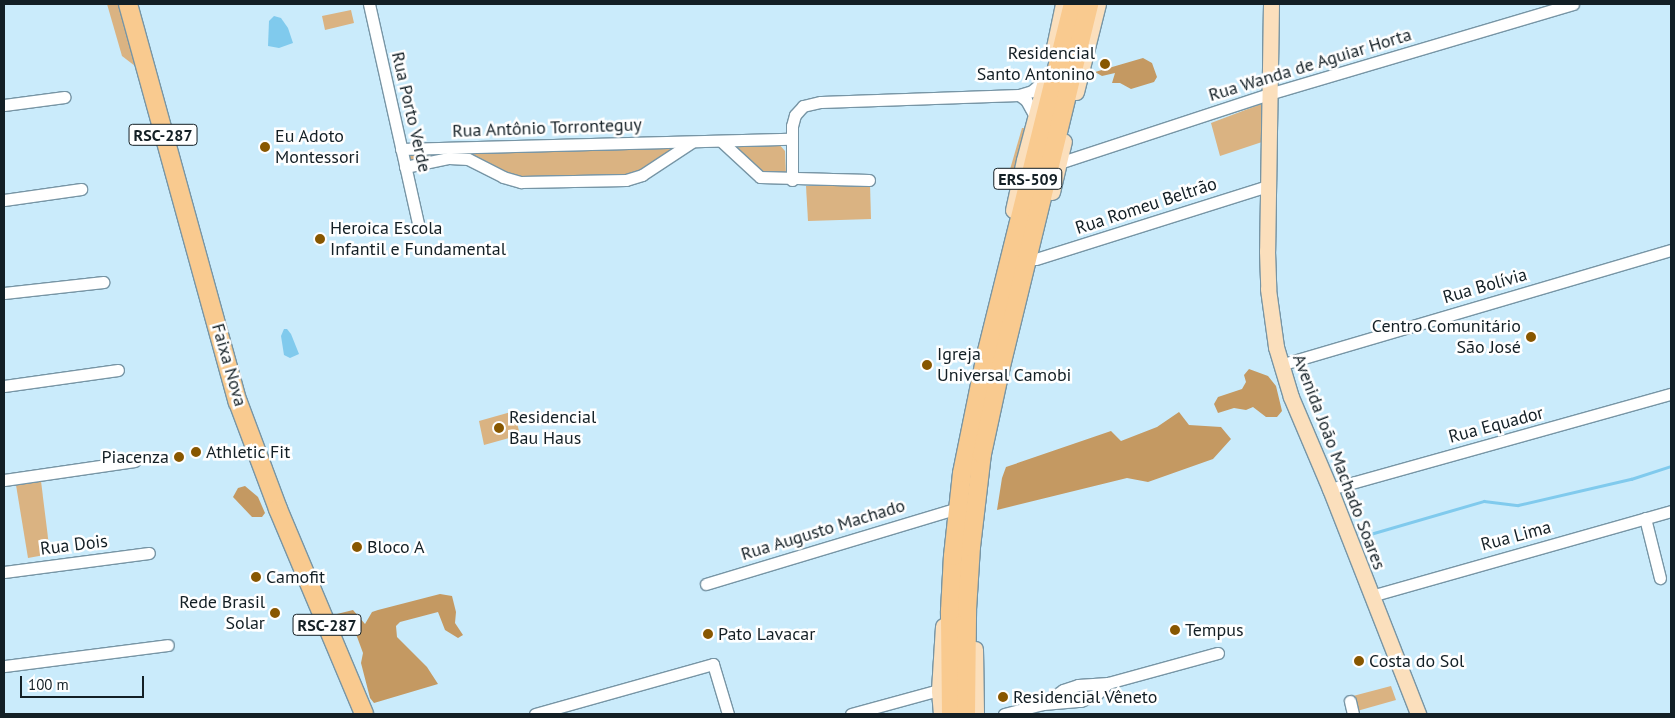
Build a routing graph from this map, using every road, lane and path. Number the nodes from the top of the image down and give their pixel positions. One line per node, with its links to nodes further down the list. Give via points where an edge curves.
1 (128, 4): 59 (highway, Faixa Nova / RSC-287, via 238,402 278,509)
2 (369, 4): 19 (street, Rua Porto Verde)
3 (1063, 4): 10 (main road, ERS-509)
4 (1073, 4): 33 (highway, ERS-509)
5 (1089, 4): 9 (highway, ERS-509)
6 (1098, 4): 20 (main road, ERS-509)
7 (1271, 4): 11 (main road, Avenida João Machado Soares)
8 (1573, 4): 11 (street, Rua Wanda de Aguiar Horta)
9 (1085, 12): 39 (highway, ERS-509, via 1003,356)
10 (1046, 79): 12 (street, via 1032,91); 15 (main road, ERS-509)
11 (1269, 94): 20 (street, Rua Wanda de Aguiar Horta); 24 (main road, Avenida João Machado Soares)
12 (1019, 95): 15 (street, via 1026,100); 16 (street, via 811,103 795,115)
13 (64, 96): 14 (street)
14 (4, 105)
15 (1035, 116): 28 (main road, ERS-509)
16 (790, 139): 17 (street, Rua Antônio Torronteguy); 22 (street)
17 (721, 141): 18 (street, Rua Antônio Torronteguy); 22 (street, via 760,177)
18 (693, 142): 19 (street, Rua Antônio Torronteguy); 21 (street, Rua Antônio Torronteguy, via 642,175 626,180 521,182 468,160 449,158)
19 (401, 150): 21 (street, Rua Porto Verde)
20 (1059, 163): 30 (main road, ERS-509)
21 (405, 167): 27 (street, Rua Porto Verde)
22 (792, 180): 23 (street)
23 (869, 180)
24 (1267, 186): 30 (street, Rua Romeu Beltrão); 34 (main road, Avenida João Machado Soares, via 1268,289)
25 (81, 189): 26 (street)
26 (4, 200)
27 (419, 228)
28 (1007, 239): 33 (highway, ERS-509); 43 (main road, ERS-509, via 966,412)
29 (1671, 250): 34 (street, Rua Bolívia)
30 (1036, 259): 39 (main road, ERS-509)
31 (102, 282): 32 (street)
32 (4, 293)
33 (1000, 297): 38 (highway, ERS-509)
34 (1280, 365): 42 (main road, Avenida João Machado Soares)
35 (118, 370): 36 (street)
36 (4, 386)
37 (1671, 394): 42 (street, Rua Equador)
38 (970, 429): 39 (highway, via 975,447); 47 (highway, ERS-509)
39 (985, 456): 65 (highway, ERS-509, via 974,509 969,574); 66 (main road, ERS-509, via 977,544)
40 (135, 461): 41 (street)
41 (4, 480)
42 (1330, 488): 51 (main road, Avenida João Machado Soares)
43 (951, 510): 50 (street, Rua Augusto Machado); 52 (main road, ERS-509)
44 (1671, 511): 45 (street, Rua Lima)
45 (1645, 518): 49 (street); 51 (street, Rua Lima)
46 (149, 553): 48 (street, Rua Dois)
47 (952, 556): 52 (highway, ERS-509); 56 (highway, ERS-509)
48 (4, 572)
49 (1660, 578)
50 (706, 584)
51 (1371, 596): 69 (main road, Avenida João Machado Soares)
52 (944, 611): 56 (main road, ERS-509)
53 (168, 645): 55 (street)
54 (1218, 653): 67 (street, via 1108,683 1078,685 1062,690 1043,704)
55 (4, 666)
56 (945, 693): 62 (street); 63 (main road, ERS-509); 64 (highway, ERS-509); 65 (highway, ERS-509)
57 (1350, 701): 68 (street)
58 (556, 711): 60 (street); 61 (street, via 713,664)
59 (364, 714)
60 (535, 714)
61 (728, 714)
62 (851, 714)
63 (941, 714)
64 (951, 714)
65 (966, 714)
66 (976, 714)
67 (1004, 714)
68 (1353, 714)
69 (1418, 714)

